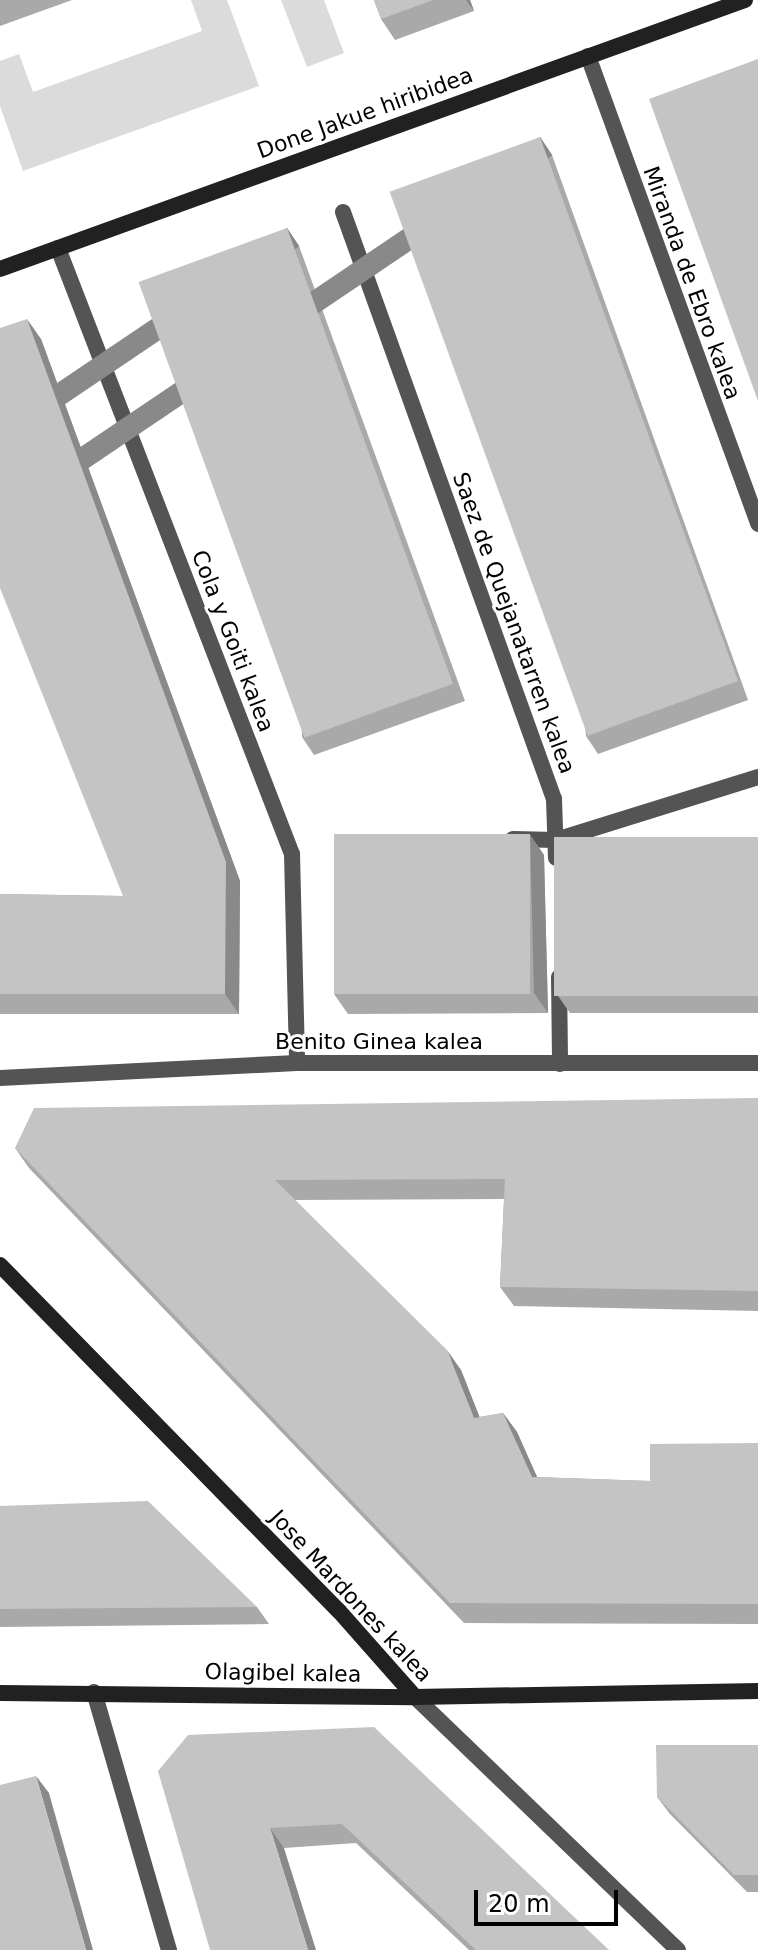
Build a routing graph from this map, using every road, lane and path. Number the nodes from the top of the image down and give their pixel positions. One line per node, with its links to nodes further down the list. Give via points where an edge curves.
1 (745, 0): 2 (main road, Done Jakue hiribidea)
2 (588, 56): 4 (main road, Done Jakue hiribidea); 6 (street, Miranda de Ebro kalea)
3 (343, 212): 9 (street, Saez de Quejanatarren kalea, via 554,799)
4 (58, 248): 5 (main road, Done Jakue hiribidea); 12 (street, Cola y Goiti kalea, via 292,854)
5 (0, 269)
6 (758, 524)
7 (758, 777): 9 (street)
8 (495, 839): 9 (street)
9 (556, 840): 10 (street, Saez de Quejanatarren kalea)
10 (557, 871)
11 (558, 950): 14 (street)
12 (297, 1063): 14 (street, Benito Ginea kalea); 15 (street, Benito Ginea kalea)
13 (758, 1063): 14 (street, Benito Ginea kalea)
14 (560, 1064)
15 (0, 1078)
16 (0, 1265): 20 (main road, Jose Mardones kalea, via 339,1611)
17 (758, 1691): 20 (main road, Olagibel kalea)
18 (94, 1692): 19 (main road, Olagibel kalea); 20 (main road, Olagibel kalea); 21 (street)
19 (0, 1693)
20 (415, 1697): 22 (street, Jose Mardones kalea)
21 (169, 1950)
22 (678, 1950)

